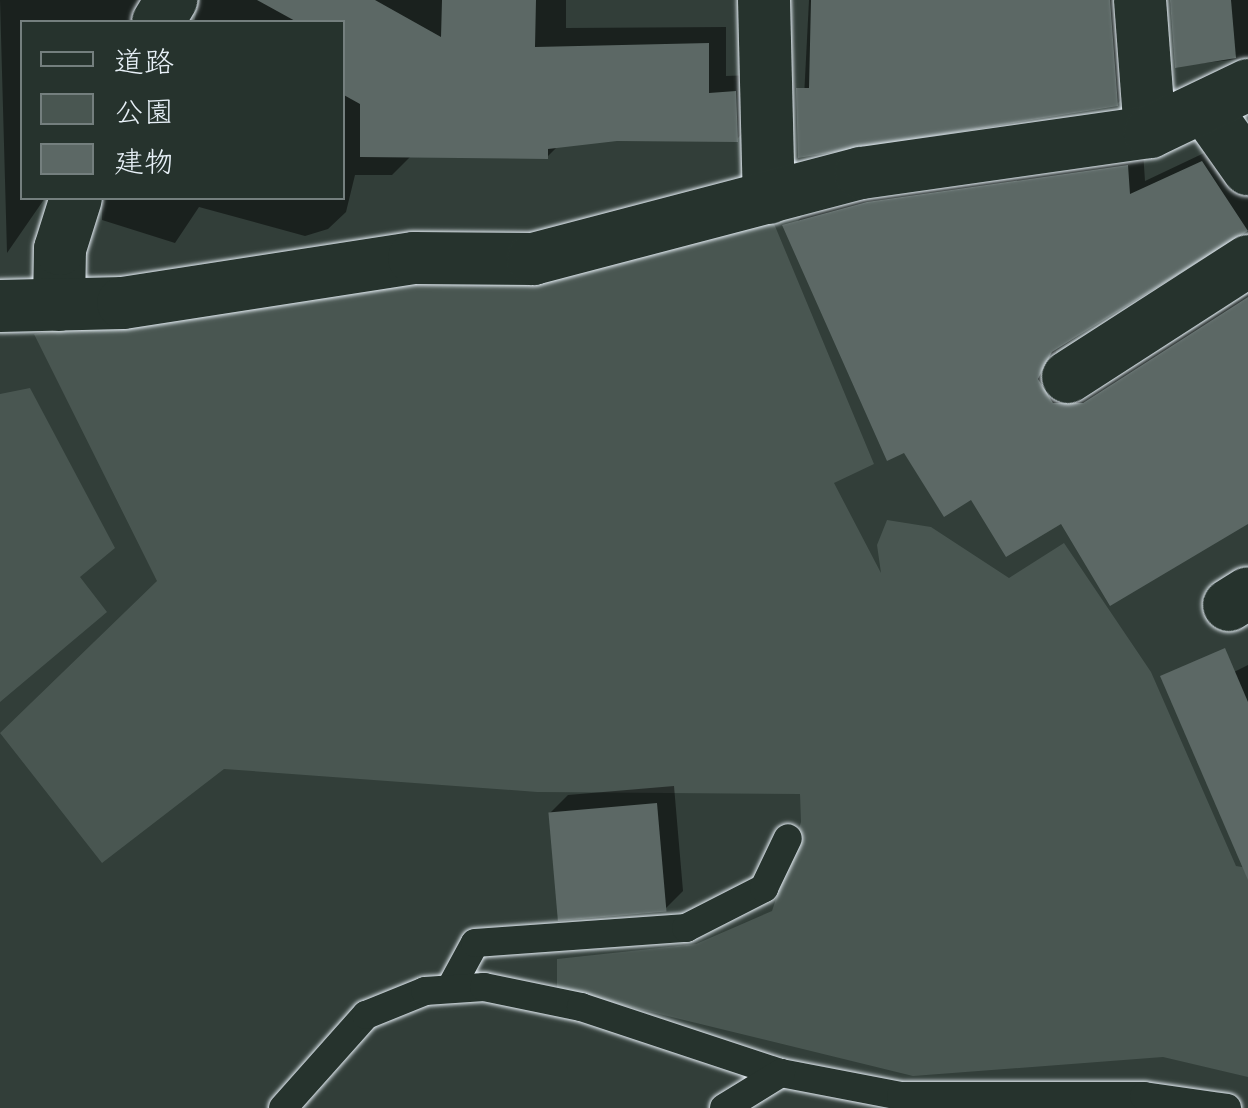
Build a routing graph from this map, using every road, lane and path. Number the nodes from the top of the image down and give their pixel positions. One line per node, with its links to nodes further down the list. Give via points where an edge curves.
1 (764, 0): 6 (street)
2 (1140, 0): 4 (street)
3 (1226, 97): 4 (street); 5 (street)
4 (1150, 132): 6 (street, via 861,173)
5 (1248, 169)
6 (769, 198): 9 (street, via 533,259 414,258)
7 (75, 200): 9 (street, via 60,248)
8 (1248, 261): 11 (street)
9 (58, 305): 10 (street)
10 (0, 306)
11 (1068, 377)
12 (788, 838): 13 (lane, via 764,888 686,928 476,943)
13 (450, 990): 14 (lane, via 581,1007); 15 (lane, via 366,1015)
14 (781, 1073): 16 (lane); 17 (lane, via 901,1096 1144,1096)
15 (283, 1108)
16 (724, 1108)
17 (1227, 1108)

